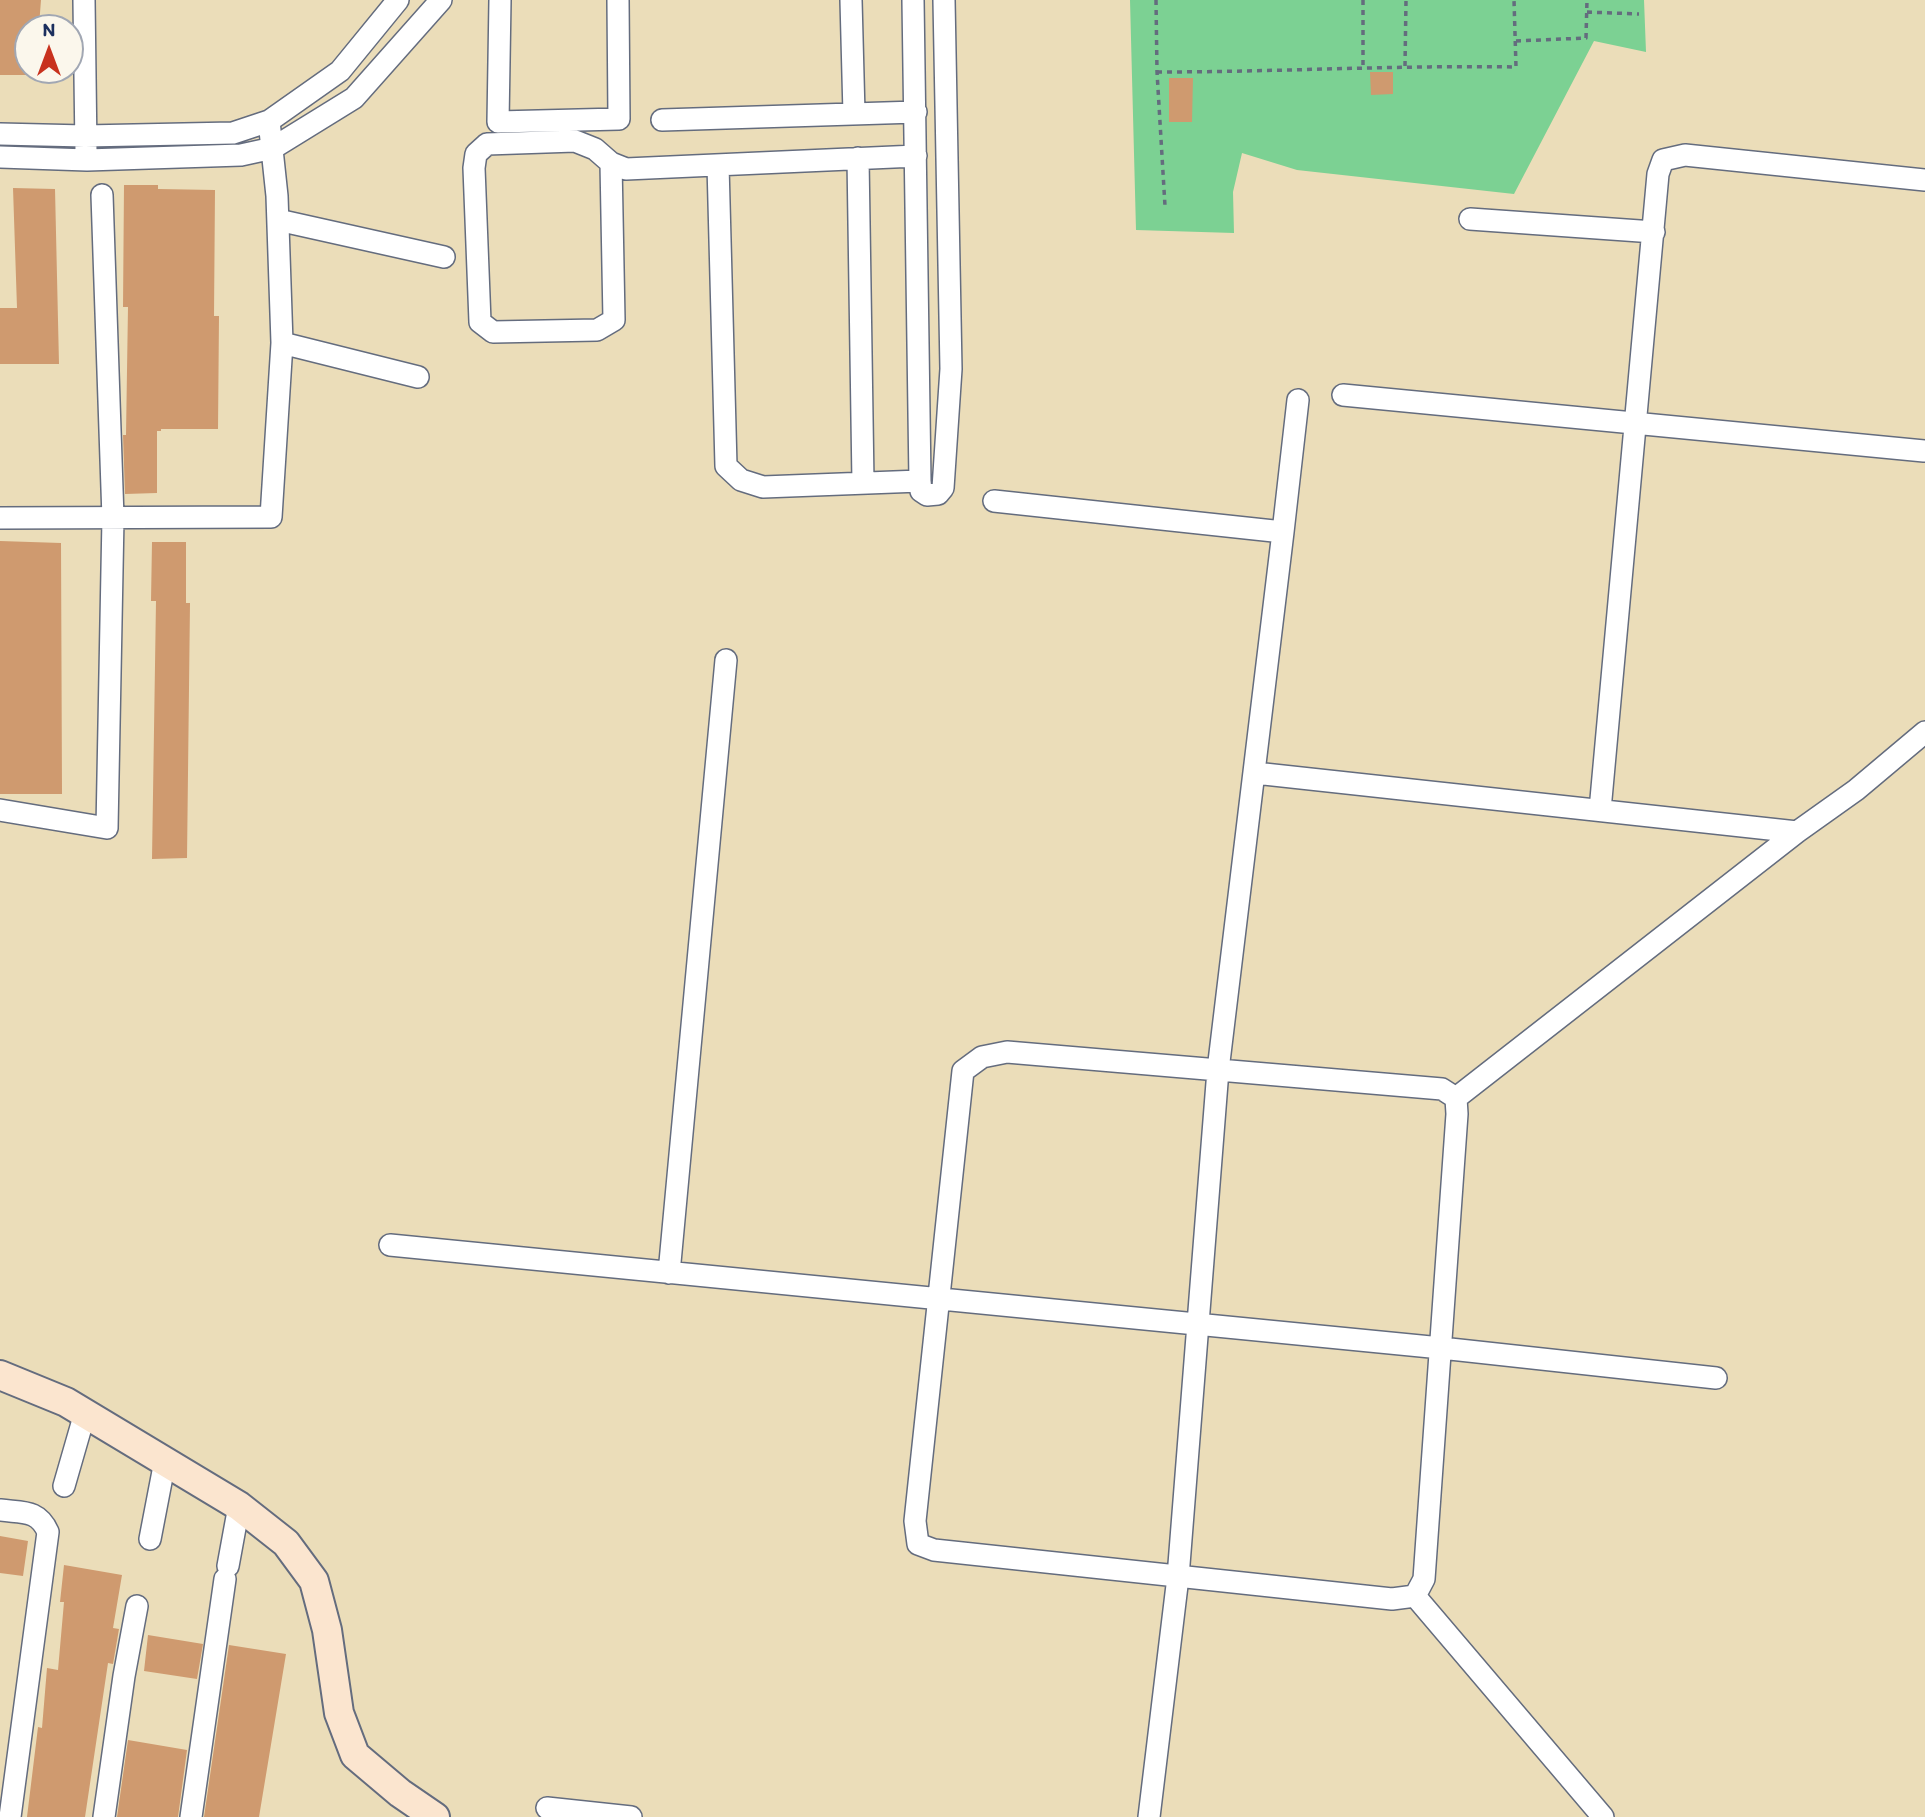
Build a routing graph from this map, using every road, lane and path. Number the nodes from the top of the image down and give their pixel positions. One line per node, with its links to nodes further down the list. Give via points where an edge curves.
1 (84, 0): 25 (street)
2 (398, 0): 23 (street, via 340,71)
3 (441, 0): 28 (street, via 354,98)
4 (500, 0): 5 (street, via 498,122 618,119)
5 (618, 0)
6 (852, 0): 21 (street)
7 (913, 0): 20 (street)
8 (944, 0): 26 (street)
9 (1156, 0): 19 (path)
10 (1363, 0): 18 (path)
11 (1406, 0): 17 (path)
12 (1514, 0): 16 (path)
13 (1587, 0): 14 (path)
14 (1587, 12): 15 (path); 16 (path, via 1586,38)
15 (1639, 14)
16 (1516, 41): 17 (path, via 1516,67)
17 (1405, 66): 18 (path)
18 (1363, 69): 19 (path)
19 (1157, 72): 36 (path)
20 (916, 112): 21 (street); 27 (street)
21 (854, 114): 22 (street)
22 (662, 120)
23 (269, 121): 25 (street, via 233,132); 28 (street)
24 (0, 134): 25 (street)
25 (85, 136): 31 (street)
26 (947, 138): 27 (street); 47 (street, via 951,369 946,468 938,494 921,491)
27 (916, 147): 30 (street); 47 (street)
28 (273, 148): 31 (street, via 241,155); 38 (street)
29 (0, 157): 31 (street)
30 (858, 159): 33 (street); 48 (street)
31 (87, 160)
32 (611, 163): 32 (street, via 596,149 575,141 487,144 477,154 480,323 493,332 597,330 614,320); 33 (street, via 626,169)
33 (718, 165): 48 (street, via 726,466 741,480 763,487)
34 (1925, 180): 39 (street, via 1671,157 1663,160 1658,174)
35 (102, 195): 51 (street)
36 (1165, 205)
37 (1469, 219): 39 (street)
38 (278, 220): 40 (street); 41 (street)
39 (1654, 232): 45 (street)
40 (444, 257)
41 (282, 343): 42 (street); 51 (street, via 271,517)
42 (418, 377)
43 (1343, 395): 45 (street)
44 (1298, 400): 52 (street)
45 (1636, 424): 46 (street); 57 (street)
46 (1924, 451)
47 (920, 481): 48 (street)
48 (863, 483)
49 (995, 502): 52 (street)
50 (0, 518): 51 (street)
51 (113, 518): 56 (street, via 107,828)
52 (1283, 531): 55 (street)
53 (726, 660): 62 (street)
54 (1925, 732): 58 (street)
55 (1255, 773): 57 (street); 59 (street)
56 (0, 810)
57 (1600, 810): 58 (street)
58 (1797, 832): 60 (street)
59 (1218, 1070): 60 (street, via 1442,1089); 63 (street, via 1007,1052 982,1057 963,1071); 64 (street)
60 (1456, 1098): 65 (street)
61 (390, 1245): 62 (street)
62 (669, 1273): 63 (street)
63 (939, 1299): 64 (street); 74 (street, via 915,1521 918,1544 934,1550)
64 (1199, 1325): 65 (street); 74 (street)
65 (1441, 1349): 67 (street); 75 (street, via 1424,1579)
66 (0, 1375): 68 (street)
67 (1716, 1378)
68 (85, 1413): 69 (street); 70 (street)
69 (165, 1461): 71 (street); 73 (street)
70 (64, 1486)
71 (239, 1506): 80 (street); 81 (street, via 285,1543 314,1581 327,1630 339,1713 355,1755)
72 (0, 1510): 78 (street, via 36,1515 48,1532)
73 (150, 1539)
74 (1178, 1577): 75 (street, via 1392,1600); 83 (street)
75 (1415, 1596): 84 (street)
76 (136, 1606): 79 (street)
77 (547, 1808): 82 (street)
78 (10, 1817)
79 (104, 1817)
80 (191, 1817)
81 (435, 1817)
82 (631, 1817)
83 (1149, 1817)
84 (1603, 1817)

